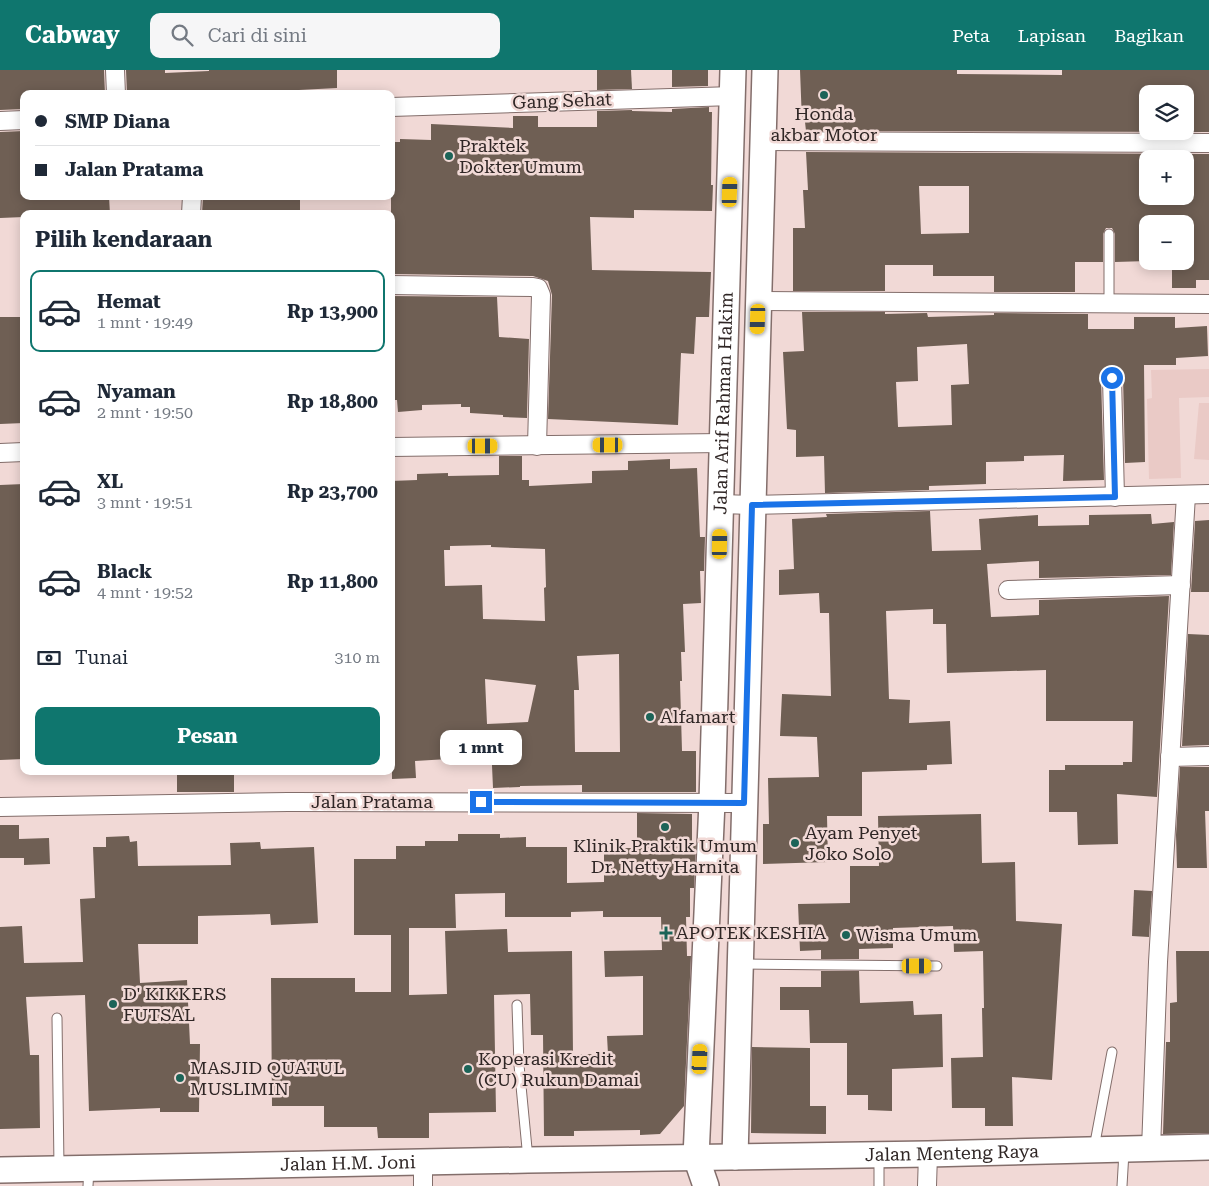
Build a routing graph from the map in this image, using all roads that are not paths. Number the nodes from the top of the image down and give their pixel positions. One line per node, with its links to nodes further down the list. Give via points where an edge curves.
1 (115, 70): 4 (street)
2 (733, 70): 5 (main road, Jalan Arif Rahman Hakim)
3 (765, 70): 9 (main road, Jalan Arif Rahman Hakim)
4 (116, 90)
5 (733, 96): 6 (street, Gang Sehat); 17 (main road, Jalan Arif Rahman Hakim)
6 (395, 107)
7 (20, 120): 8 (street)
8 (0, 121)
9 (763, 141): 10 (street); 13 (main road, Jalan Arif Rahman Hakim)
10 (1209, 142)
11 (1108, 234): 14 (lane)
12 (395, 285): 18 (street, via 538,288 541,296)
13 (758, 301): 14 (street); 26 (main road, Jalan Arif Rahman Hakim)
14 (1109, 303): 15 (street)
15 (1209, 304)
16 (1112, 378): 24 (street)
17 (723, 443): 18 (street); 25 (main road, Jalan Arif Rahman Hakim)
18 (538, 446): 19 (street)
19 (395, 447)
20 (0, 452): 21 (street)
21 (20, 452)
22 (1209, 494): 23 (street)
23 (1186, 495): 24 (street); 27 (street)
24 (1115, 497): 26 (street)
25 (721, 504): 26 (street); 31 (main road, Jalan Arif Rahman Hakim)
26 (752, 505): 32 (main road, Jalan Arif Rahman Hakim)
27 (1181, 585): 28 (street); 30 (street)
28 (1008, 590)
29 (1209, 756): 30 (street)
30 (1170, 757): 41 (street)
31 (712, 802): 32 (street, Jalan Pratama); 33 (street, Jalan Pratama, via 288,802); 45 (main road, Jalan Arif Rahman Hakim)
32 (744, 803): 34 (main road, Jalan Arif Rahman Hakim)
33 (0, 808)
34 (740, 964): 35 (lane); 46 (main road, Jalan Arif Rahman Hakim)
35 (937, 966)
36 (517, 1005): 47 (lane)
37 (57, 1018): 49 (lane)
38 (1112, 1052): 42 (lane)
39 (1209, 1146): 41 (main road, Jalan Menteng Raya)
40 (1124, 1149): 41 (main road, Jalan Menteng Raya); 42 (main road, Jalan Menteng Raya); 56 (lane)
41 (1151, 1149)
42 (1093, 1150): 43 (main road, Jalan Menteng Raya)
43 (928, 1154): 44 (main road, Jalan Menteng Raya); 55 (street)
44 (880, 1155): 46 (main road, Jalan Menteng Raya); 54 (lane)
45 (696, 1157): 46 (main road, Jalan Menteng Raya); 47 (main road, Jalan H.M. Joni); 52 (main road)
46 (735, 1157): 53 (main road)
47 (528, 1160): 50 (main road, Jalan H.M. Joni)
48 (0, 1170): 49 (main road, Jalan H.M. Joni)
49 (59, 1170): 51 (main road, Jalan H.M. Joni)
50 (423, 1174): 51 (main road, Jalan H.M. Joni)
51 (88, 1178)
52 (706, 1186)
53 (714, 1186)
54 (879, 1186)
55 (927, 1186)
56 (1122, 1186)

